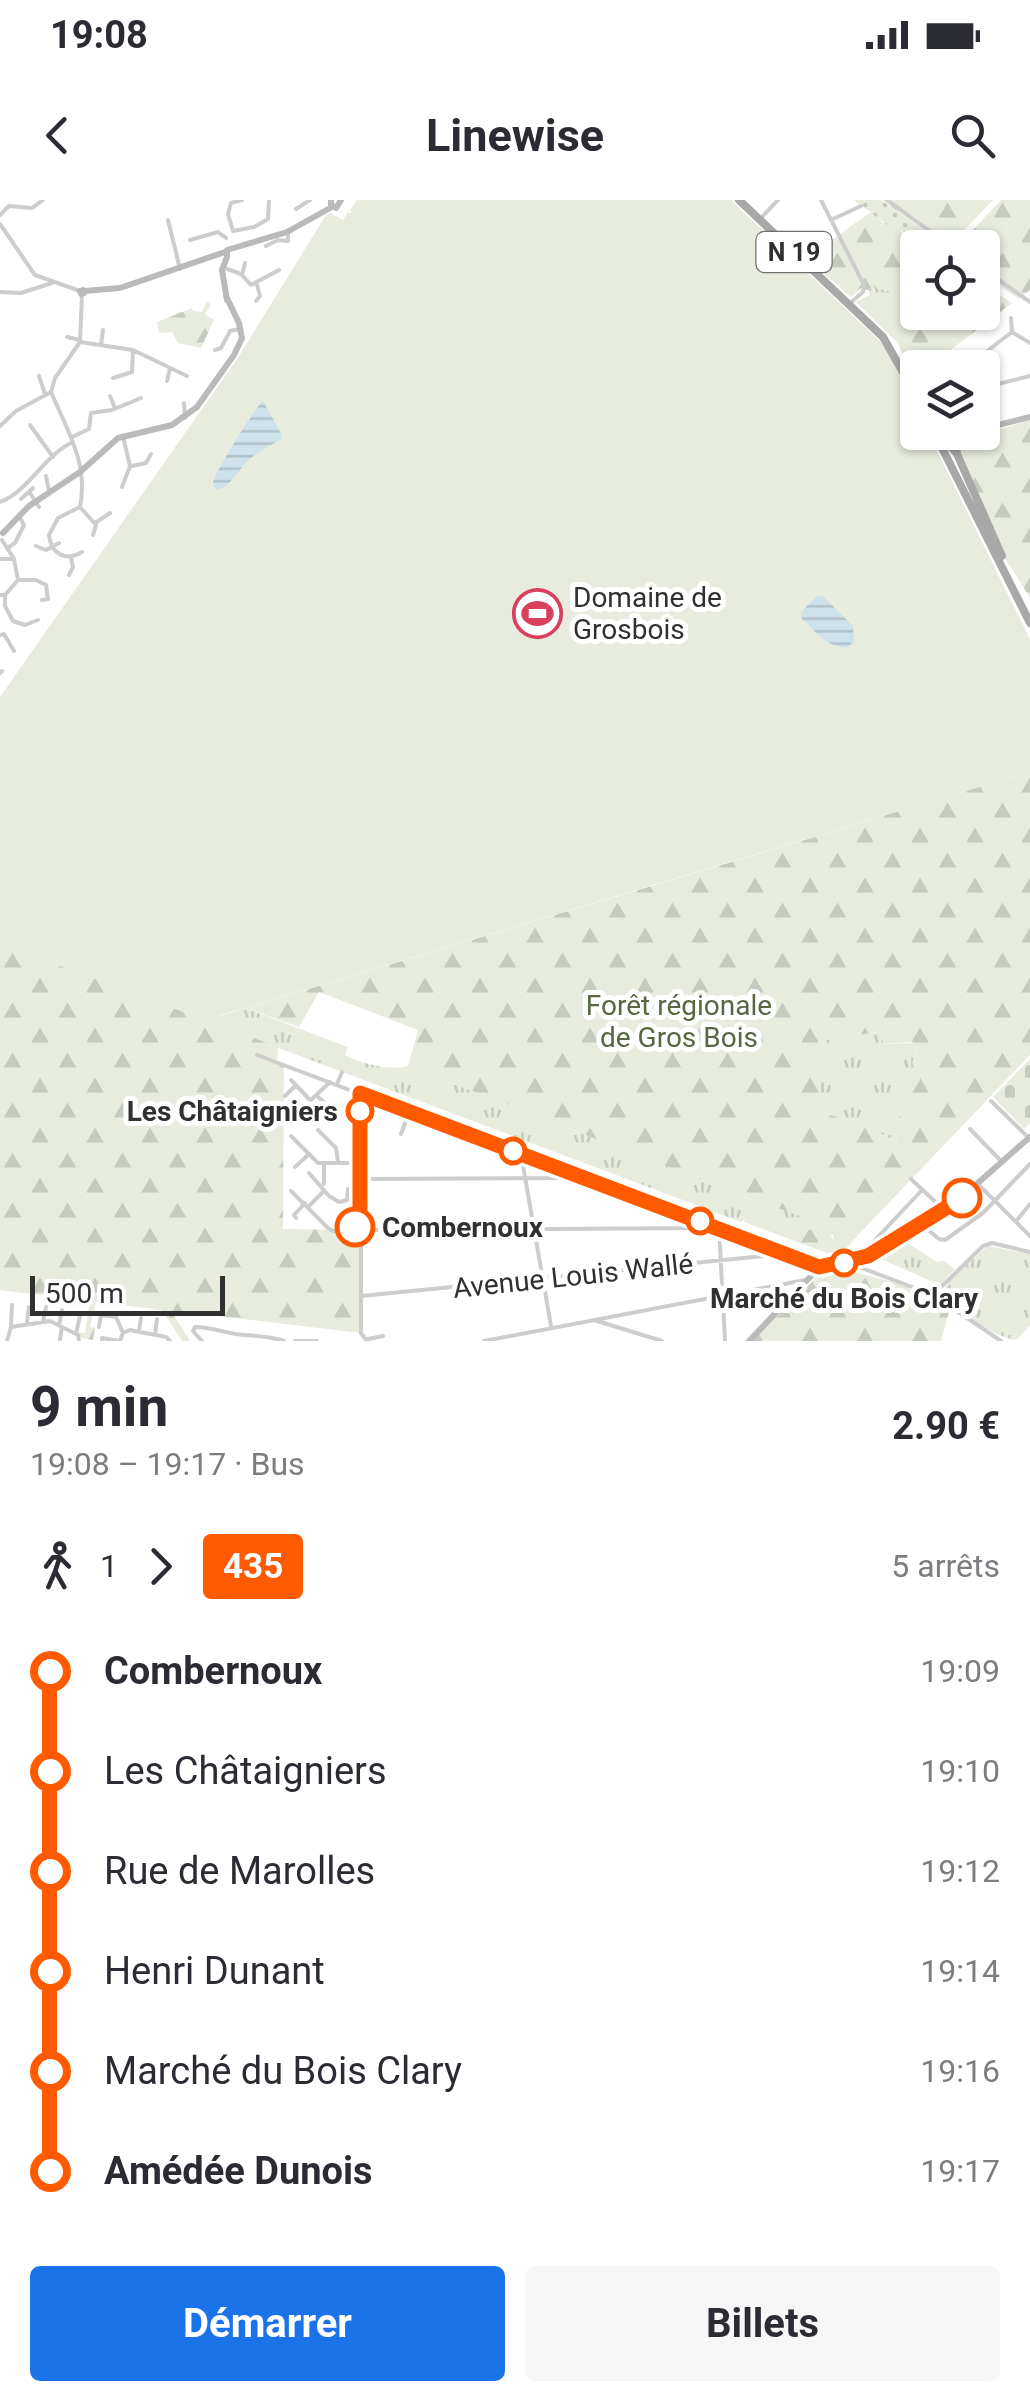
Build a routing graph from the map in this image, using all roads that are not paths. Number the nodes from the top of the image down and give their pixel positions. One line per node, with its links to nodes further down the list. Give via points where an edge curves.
1 (43, 200): 12 (street, via 32,208 9,206)
2 (242, 200): 18 (street, via 229,208)
3 (269, 200): 18 (street, via 268,219)
4 (310, 200): 11 (street)
5 (741, 200): 13 (main road, N 19); 37 (main road, N 19)
6 (778, 200): 13 (street)
7 (821, 200): 15 (street)
8 (886, 200): 17 (street)
9 (338, 202): 19 (street)
10 (861, 206): 15 (street)
11 (296, 210)
12 (0, 215)
13 (761, 218): 37 (main road, N 19)
14 (168, 220): 27 (street)
15 (831, 220): 37 (street, via 864,285)
16 (0, 224): 22 (street)
17 (928, 230)
18 (232, 231): 21 (street)
19 (287, 232): 24 (street, via 289,240); 25 (street)
20 (0, 236): 22 (street)
21 (226, 238): 23 (street, via 218,232); 25 (street)
22 (10, 240): 32 (street, via 35,275)
23 (190, 240)
24 (266, 246)
25 (227, 253): 27 (street); 28 (street)
26 (245, 264): 30 (street)
27 (180, 269): 35 (street)
28 (223, 270): 30 (street); 40 (street, via 227,303)
29 (279, 270): 33 (street)
30 (242, 276): 33 (street)
31 (1000, 281): 38 (street)
32 (52, 284): 34 (street); 35 (street)
33 (257, 284): 36 (street)
34 (0, 292)
35 (82, 292): 44 (street)
36 (256, 301)
37 (850, 302): 50 (main road, N 19)
38 (1030, 302)
39 (1011, 318): 42 (street)
40 (241, 329): 48 (street, via 230,331); 63 (street, via 240,346)
41 (103, 330): 46 (street)
42 (1012, 332): 45 (street); 49 (street)
43 (67, 337): 44 (street)
44 (80, 341): 46 (street); 58 (street)
45 (1030, 343)
46 (100, 345): 47 (street)
47 (133, 350): 51 (street); 55 (street, via 132,372)
48 (215, 350)
49 (988, 350)
50 (900, 363)
51 (170, 368): 53 (street); 56 (street)
52 (40, 376): 58 (street)
53 (187, 376)
54 (1030, 376): 57 (street)
55 (112, 378)
56 (167, 382)
57 (1000, 384)
58 (48, 393): 66 (street); 69 (street)
59 (110, 396): 62 (street)
60 (141, 398): 62 (street)
61 (184, 403): 63 (street)
62 (115, 408): 69 (street, via 90,413 90,429)
63 (185, 418): 68 (street)
64 (1030, 418): 67 (street)
65 (30, 425): 73 (street)
66 (0, 426)
67 (1000, 426)
68 (123, 436): 74 (street); 75 (street)
69 (72, 440): 73 (street); 75 (street)
70 (951, 450): 103 (main road)
71 (956, 450): 100 (main road)
72 (151, 454): 74 (street, via 146,463)
73 (53, 457): 81 (street)
74 (130, 466): 77 (street)
75 (82, 471): 78 (street); 83 (street)
76 (46, 476): 78 (street)
77 (122, 486)
78 (49, 492): 82 (street)
79 (20, 499): 82 (street, via 32,490)
80 (91, 501): 83 (street)
81 (0, 502)
82 (38, 504): 85 (street)
83 (81, 504): 86 (street); 91 (street, via 54,523)
84 (110, 513): 86 (street)
85 (19, 516): 88 (street); 88 (street, via 24,525 15,543)
86 (95, 523): 87 (street)
87 (94, 535)
88 (3, 539): 95 (street)
89 (59, 543): 91 (street)
90 (36, 546): 91 (street)
91 (52, 546): 93 (street)
92 (82, 552): 93 (street)
93 (71, 557): 96 (street)
94 (0, 558): 95 (street)
95 (14, 559): 97 (street)
96 (70, 575)
97 (18, 580): 98 (street); 99 (street, via 46,585 48,598)
98 (2, 595): 101 (street)
99 (42, 600)
100 (1030, 614)
101 (13, 620): 102 (street); 104 (street)
102 (38, 620)
103 (1030, 622)
104 (2, 635): 105 (street)
105 (14, 650)
106 (257, 1054): 109 (street)
107 (342, 1072): 110 (street)
108 (291, 1080): 111 (street)
109 (330, 1082): 110 (street); 113 (street)
110 (337, 1084): 112 (street)
111 (296, 1085): 114 (street); 116 (street)
112 (360, 1093): 117 (street); 127 (street)
113 (317, 1095): 116 (street); 119 (street)
114 (285, 1096)
115 (992, 1100): 124 (street)
116 (311, 1101): 118 (street)
117 (409, 1112): 122 (street); 126 (street)
118 (294, 1116)
119 (340, 1116)
120 (970, 1129): 128 (street)
121 (318, 1130): 129 (street, via 336,1148)
122 (401, 1134)
123 (291, 1136): 125 (street)
124 (1030, 1138): 128 (street)
125 (308, 1154): 130 (street); 132 (street)
126 (521, 1154): 135 (street); 136 (street)
127 (360, 1162): 129 (street); 137 (street)
128 (1001, 1162): 148 (street)
129 (338, 1163): 130 (street)
130 (324, 1164): 134 (street)
131 (1030, 1164): 145 (street)
132 (294, 1167)
133 (309, 1173): 139 (street)
134 (324, 1173): 139 (street); 142 (street)
135 (577, 1175): 136 (street); 153 (street)
136 (524, 1178): 137 (street); 155 (street)
137 (360, 1179): 141 (street)
138 (911, 1179): 143 (street)
139 (316, 1180): 142 (street)
140 (981, 1187): 145 (street)
141 (360, 1188): 142 (street, via 348,1189 344,1202); 151 (street)
142 (324, 1189): 147 (street)
143 (922, 1190): 148 (street); 163 (street)
144 (292, 1192): 147 (street)
145 (994, 1200): 150 (street); 152 (street, via 944,1240)
146 (1030, 1204): 150 (street)
147 (306, 1205): 149 (street); 156 (street, via 332,1230)
148 (944, 1210): 152 (street)
149 (296, 1218)
150 (1016, 1222): 159 (street)
151 (360, 1224): 156 (street); 157 (street)
152 (921, 1224): 163 (street)
153 (710, 1225): 154 (street); 155 (street)
154 (719, 1228): 161 (street); 162 (street)
155 (534, 1229): 157 (street); 165 (street)
156 (354, 1230): 158 (street)
157 (367, 1230): 158 (street)
158 (361, 1236): 167 (street)
159 (1030, 1236)
160 (1030, 1252): 166 (street, via 984,1246)
161 (785, 1253): 162 (street, Avenue Louis Wallé); 164 (street)
162 (720, 1262): 165 (street, Avenue Louis Wallé); 168 (street)
163 (855, 1263): 164 (street); 166 (street)
164 (816, 1271): 168 (street); 214 (street)
165 (542, 1279): 167 (street, Avenue Louis Wallé); 185 (street)
166 (934, 1295): 215 (street)
167 (361, 1296): 199 (street)
168 (722, 1296): 178 (street); 213 (street)
169 (12, 1305): 182 (street)
170 (46, 1306): 179 (street)
171 (29, 1307): 181 (street)
172 (62, 1310): 183 (street)
173 (124, 1312): 175 (street)
174 (80, 1316): 191 (street)
175 (116, 1317): 184 (street, via 101,1315); 190 (street)
176 (141, 1318): 188 (street)
177 (157, 1319): 192 (street)
178 (594, 1320): 185 (street); 212 (street)
179 (44, 1321): 181 (street); 183 (street); 189 (street)
180 (187, 1322): 186 (street)
181 (28, 1324): 182 (street); 193 (street)
182 (12, 1326): 201 (street)
183 (61, 1326): 191 (street); 198 (street)
184 (99, 1327)
185 (552, 1328): 200 (street)
186 (194, 1329): 187 (street); 208 (street)
187 (217, 1329): 194 (street); 196 (street)
188 (137, 1331): 190 (street); 192 (street); 205 (street)
189 (44, 1332)
190 (123, 1332): 204 (street)
191 (76, 1334): 202 (street)
192 (154, 1334): 206 (street); 207 (street)
193 (27, 1336)
194 (216, 1336)
195 (383, 1336): 199 (street)
196 (241, 1338): 197 (street)
197 (265, 1338): 209 (street)
198 (60, 1339)
199 (367, 1340)
200 (497, 1340): 211 (street)
201 (6, 1341)
202 (79, 1341)
203 (102, 1341): 204 (street)
204 (119, 1341)
205 (134, 1341)
206 (152, 1341)
207 (170, 1341)
208 (202, 1341)
209 (291, 1341): 210 (street)
210 (316, 1341)
211 (484, 1341)
212 (662, 1341)
213 (726, 1341)
214 (748, 1341)
215 (1002, 1341)

